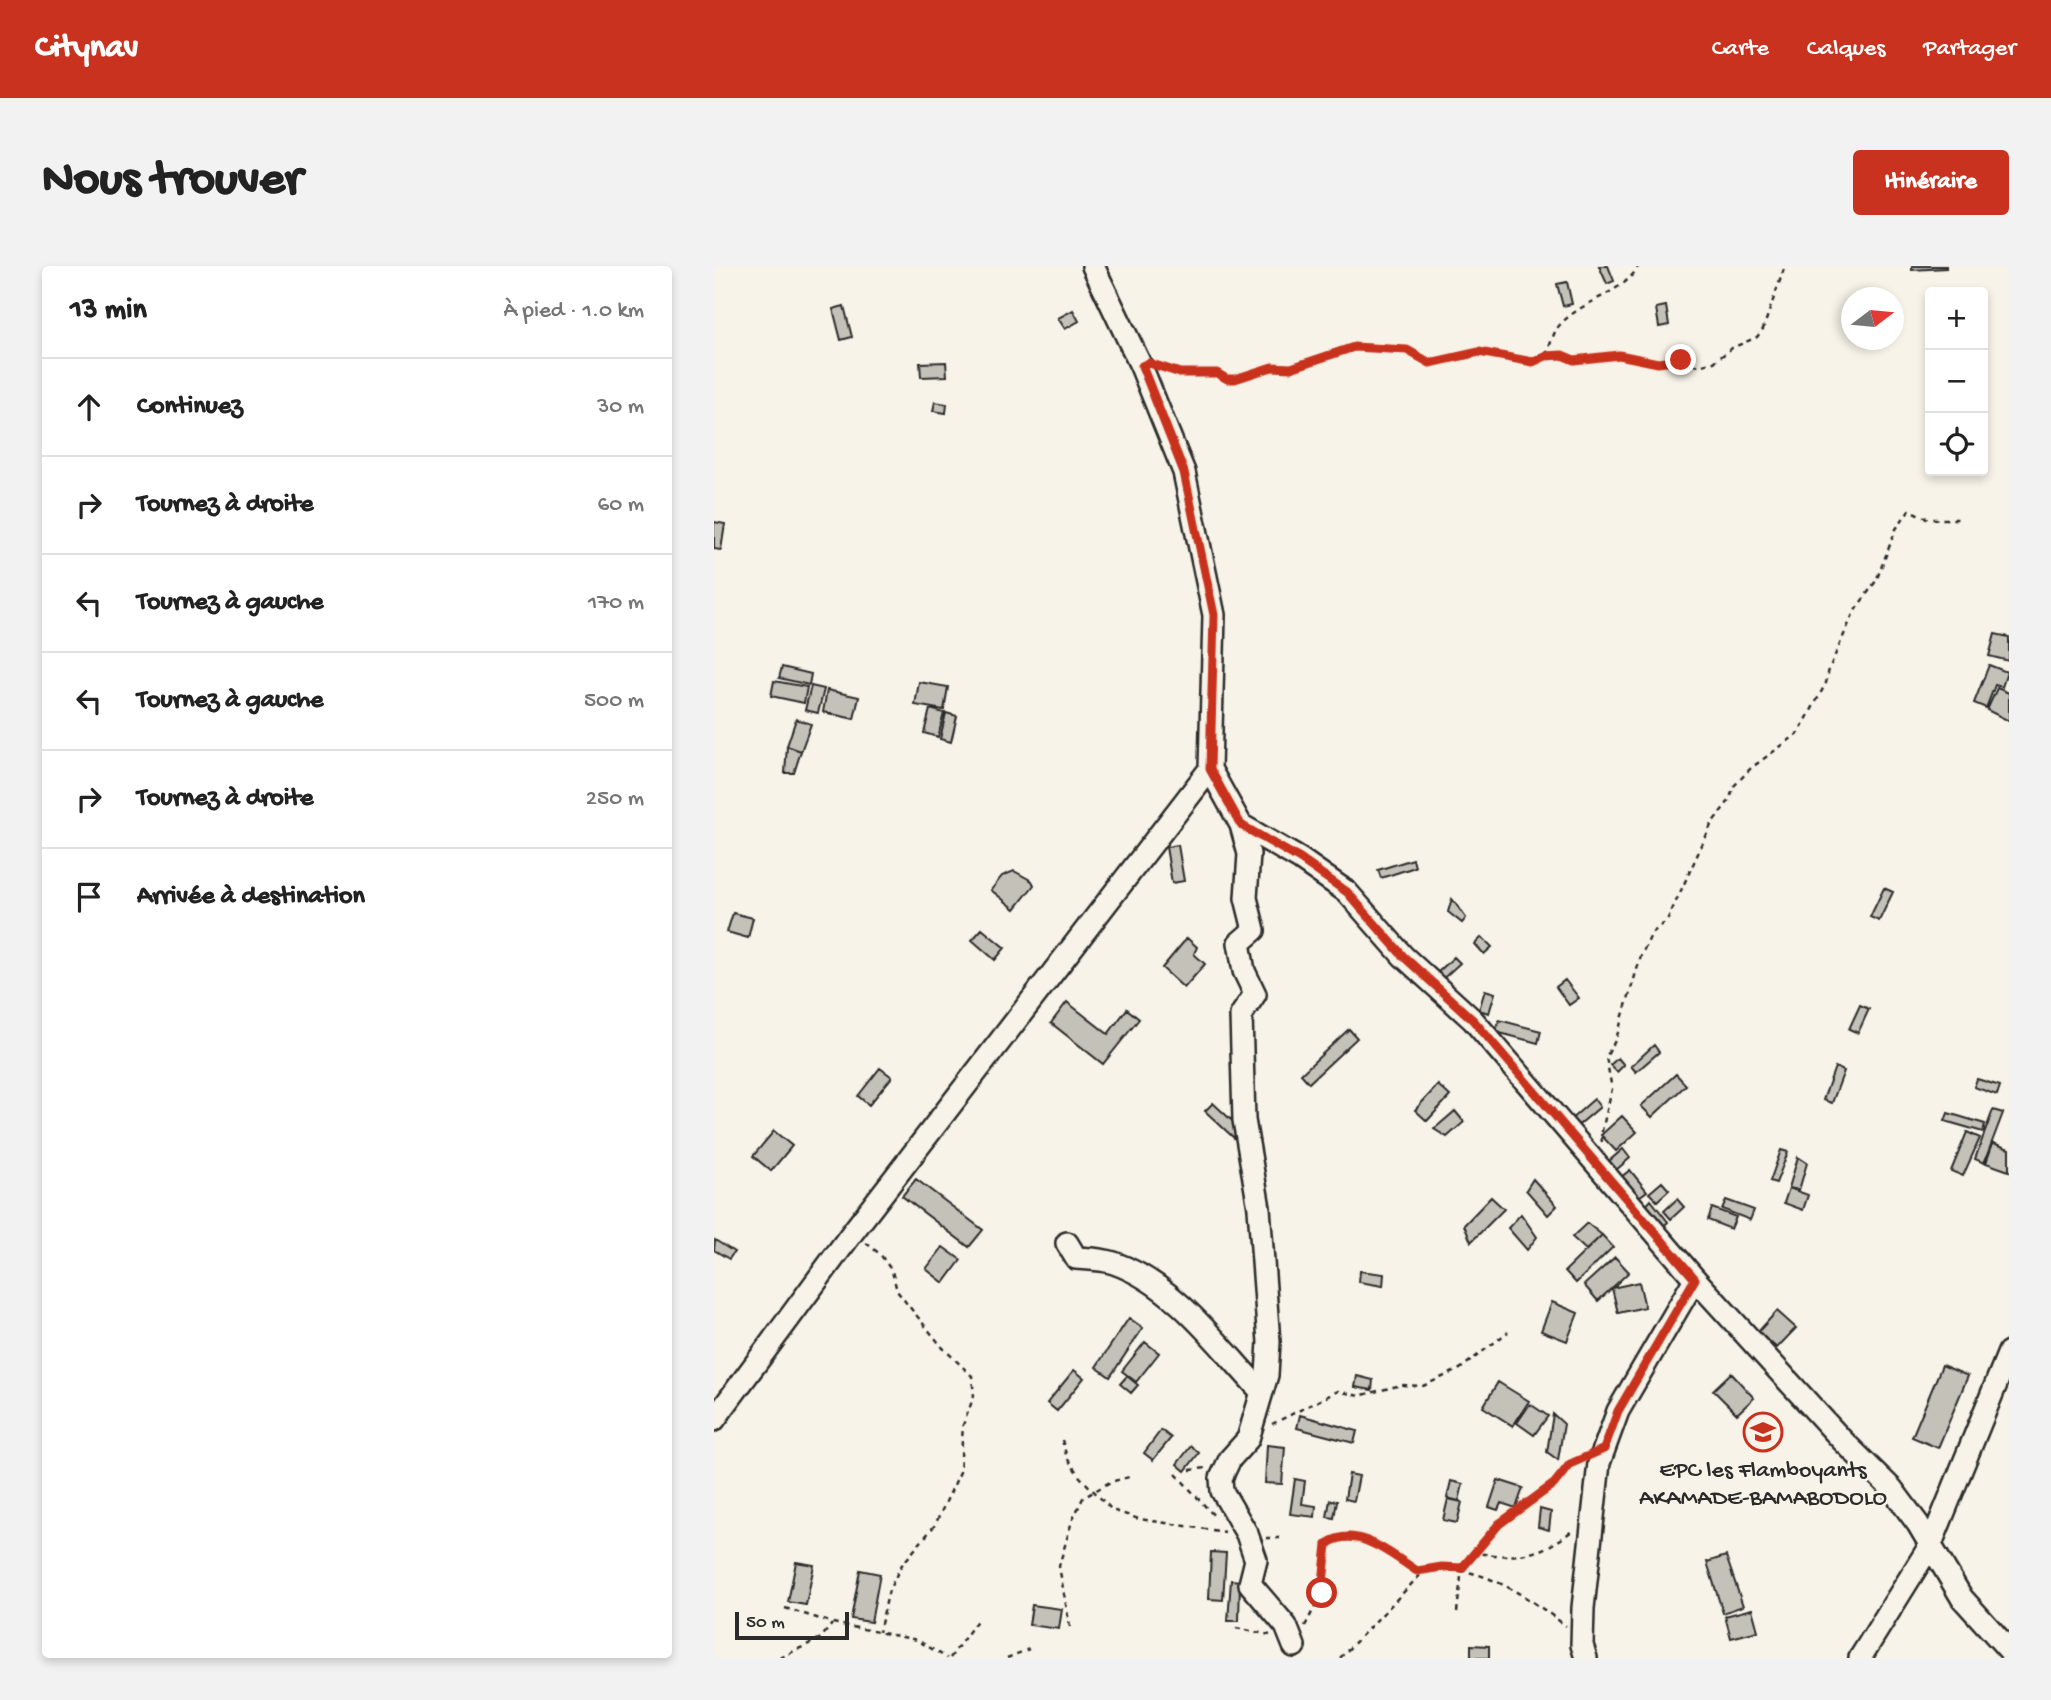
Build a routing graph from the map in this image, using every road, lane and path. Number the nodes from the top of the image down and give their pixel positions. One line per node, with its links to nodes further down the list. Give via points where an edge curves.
1 (1093, 266): 5 (street)
2 (1638, 266): 4 (path, via 1635,274 1589,302 1557,329)
3 (1785, 266): 4 (path, via 1763,329 1714,362 1699,366 1619,355 1574,360)
4 (1546, 356): 5 (path, via 1533,362 1479,352 1430,363 1407,350 1354,347 1291,368 1272,367 1235,379 1217,373 1180,373 1149,363)
5 (1142, 366): 7 (street, via 1184,472 1214,615)
6 (1960, 520): 9 (path, via 1929,519 1909,510 1896,529 1876,581 1854,612 1800,733 1751,768 1712,823 1667,921 1652,933 1641,956 1606,1057 1612,1089 1601,1135)
7 (1210, 769): 8 (street); 10 (street)
8 (1241, 825): 12 (street, via 1347,892 1403,956 1473,1020); 15 (street, via 1249,854 1246,898 1254,930 1238,943 1255,994 1241,1015 1244,1121 1259,1208 1269,1342 1267,1375)
9 (1604, 1147)
10 (852, 1233): 16 (street); 36 (path, via 880,1254 892,1271 897,1291 972,1376 974,1396 963,1425 960,1472 935,1525 901,1566 889,1590)
11 (1066, 1243): 15 (street, via 1076,1258 1112,1263 1141,1277 1188,1312)
12 (1695, 1279): 19 (street, via 1618,1411); 26 (street, via 1892,1489)
13 (1508, 1332): 17 (path, via 1468,1363 1423,1386 1391,1386 1359,1396 1338,1391)
14 (2009, 1352): 26 (street)
15 (1260, 1390): 17 (street)
16 (714, 1420)
17 (1248, 1439): 24 (street, via 1230,1459 1222,1478 1222,1492)
18 (1062, 1440): 22 (path, via 1068,1458)
19 (1604, 1449): 27 (path, via 1570,1464 1554,1484 1499,1524); 40 (street, via 1596,1486)
20 (1176, 1474): 22 (path, via 1227,1532 1122,1515)
21 (1133, 1476): 22 (path)
22 (1093, 1493): 34 (path, via 1083,1498 1072,1521 1059,1566)
23 (1577, 1520): 27 (path, via 1572,1531 1549,1548 1511,1558)
24 (1247, 1534): 25 (path); 37 (street, via 1256,1560 1250,1584 1286,1626)
25 (1280, 1538)
26 (1931, 1544): 39 (street, via 1962,1598); 45 (street)
27 (1477, 1553): 28 (path)
28 (1462, 1568): 29 (path); 31 (path); 40 (path, via 1523,1595 1567,1627)
29 (1424, 1570): 37 (path, via 1417,1571 1361,1538 1337,1536 1327,1544 1322,1593); 44 (path)
30 (785, 1608): 33 (path)
31 (1457, 1612)
32 (978, 1619): 42 (path)
33 (833, 1623): 36 (path); 41 (path, via 821,1638)
34 (1070, 1627)
35 (1236, 1628): 37 (path)
36 (879, 1632): 42 (path, via 917,1640)
37 (1292, 1641)
38 (1029, 1649): 43 (path)
39 (2009, 1650)
40 (1584, 1651)
41 (780, 1658)
42 (949, 1658)
43 (1007, 1658)
44 (1339, 1658)
45 (1860, 1658)

